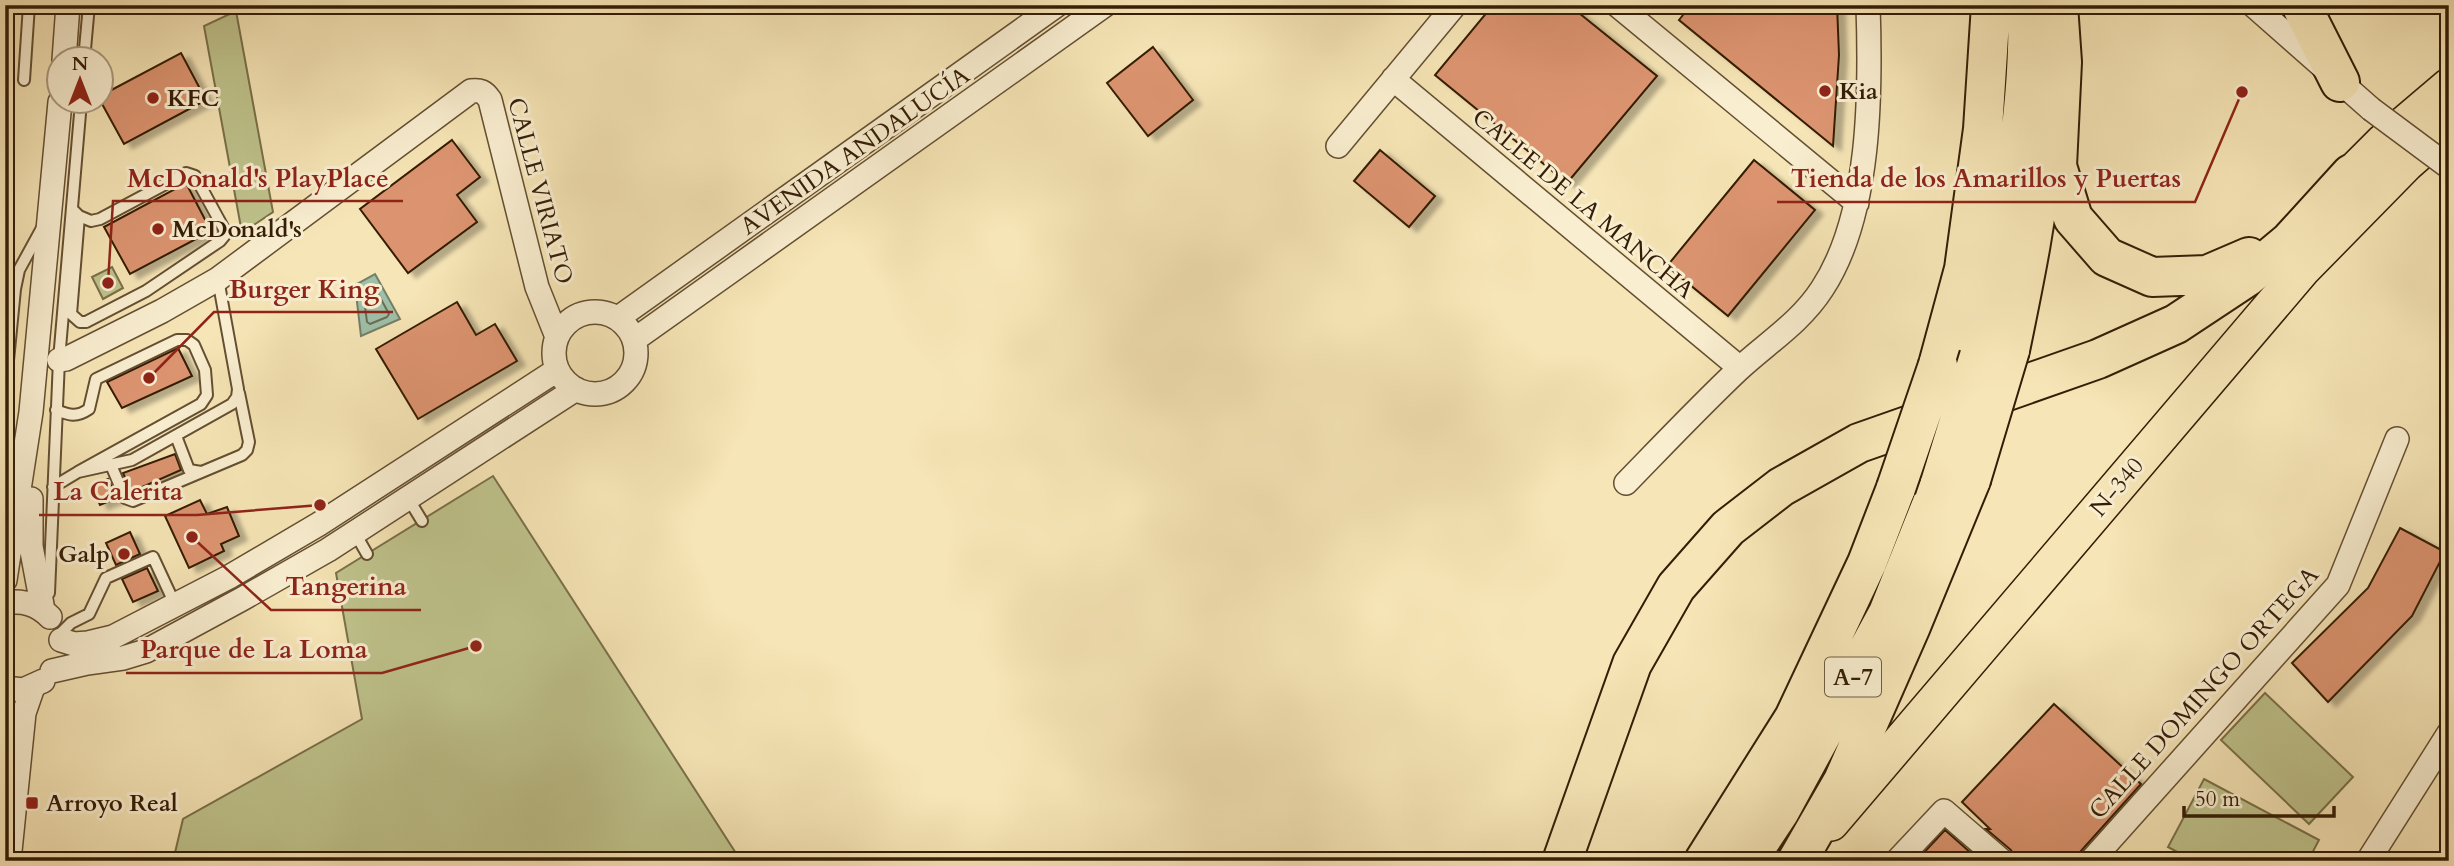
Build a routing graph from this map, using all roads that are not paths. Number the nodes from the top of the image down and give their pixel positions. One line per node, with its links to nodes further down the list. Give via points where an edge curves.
1 (29, 5): 17 (lane)
2 (68, 5): 14 (street)
3 (89, 5): 15 (lane)
4 (1057, 5): 29 (street, AVENIDA ANDALUCÍA)
5 (1105, 5): 32 (street, AVENIDA ANDALUCÍA)
6 (1455, 5): 16 (street)
7 (1617, 5): 26 (street)
8 (1868, 5): 26 (street, via 1866,134)
9 (1991, 5): 64 (highway, A-7, bridge, via 1983,129 1964,269 1938,365 1867,563 1794,718)
10 (2027, 5): 33 (highway, A-7, via 2020,141 1998,265)
11 (2056, 5): 25 (highway, via 2062,62 2057,166 2073,218 2107,257 2152,276 2207,275 2247,258); 33 (highway, via 2040,186 2027,265)
12 (2253, 5): 18 (street)
13 (2301, 5): 18 (highway)
14 (65, 46)
15 (85, 46)
16 (1393, 79): 23 (street); 35 (street, CALLE DE LA MANCHA)
17 (24, 80)
18 (2340, 82): 24 (street, bridge)
19 (2449, 86): 25 (main road)
20 (61, 116): 27 (street)
21 (79, 116): 27 (lane)
22 (2449, 126): 66 (main road, N-340, via 2303,269)
23 (1338, 146)
24 (2449, 167)
25 (2351, 174): 63 (highway, via 2291,241 2176,324 2098,359 1859,443 1782,486 1728,528 1676,587 1632,664)
26 (1857, 203): 35 (street, via 1843,248 1822,289 1794,324)
27 (67, 213): 27 (lane, via 71,314 80,323 146,291 225,235 192,173 100,219 91,221); 31 (street); 34 (lane); 39 (lane, via 19,270)
28 (218, 279): 30 (street, CALLE VIRIATO, via 471,91 479,90 490,100 537,287); 34 (street, CALLE VIRIATO); 37 (lane)
29 (618, 318): 30 (street, via 590,312 577,316); 32 (street)
30 (557, 337): 36 (street)
31 (38, 339): 34 (lane); 41 (street)
32 (634, 340): 38 (street, via 635,365 620,386 596,394)
33 (1995, 353): 47 (highway, A-7, bridge)
34 (59, 360): 40 (lane)
35 (1740, 368): 48 (street)
36 (557, 370): 38 (street); 56 (street, via 319,524)
37 (238, 389): 42 (lane, via 232,404); 46 (lane, via 247,450)
38 (576, 389): 50 (street)
39 (5, 391)
40 (56, 410): 45 (lane, via 80,415 89,409 96,379 177,340 194,345 205,370 207,395 201,404); 49 (lane)
41 (31, 412): 54 (street); 57 (street, via 31,545)
42 (176, 436): 44 (lane, via 132,460); 46 (lane, via 189,470)
43 (2397, 439): 69 (street, CALLE DOMINGO ORTEGA, via 2338,585)
44 (111, 465): 45 (lane); 46 (lane, via 125,498 133,501)
45 (78, 471): 49 (lane)
46 (202, 472)
47 (1955, 481): 65 (highway, A-7, via 1780,811); 66 (highway, via 1911,626 1843,781)
48 (1626, 482)
49 (53, 487): 57 (lane, via 49,584)
50 (408, 498): 51 (lane); 52 (street)
51 (422, 521)
52 (355, 533): 53 (lane); 58 (street, via 146,651)
53 (368, 554)
54 (5, 580)
55 (5, 603): 57 (street, via 31,604)
56 (170, 608): 57 (street, via 113,637 88,643 74,644); 57 (lane, via 172,598 153,557 106,578 89,614)
57 (54, 626): 58 (street, via 60,657)
58 (52, 671): 59 (street)
59 (33, 687): 60 (street); 62 (street, via 24,713)
60 (5, 688)
61 (2449, 733): 70 (street)
62 (9, 861)
63 (1562, 861)
64 (1704, 861)
65 (1747, 861)
66 (1798, 861)
67 (1897, 861): 68 (street, via 1944,811)
68 (2002, 861)
69 (2091, 861)
70 (2368, 861)

